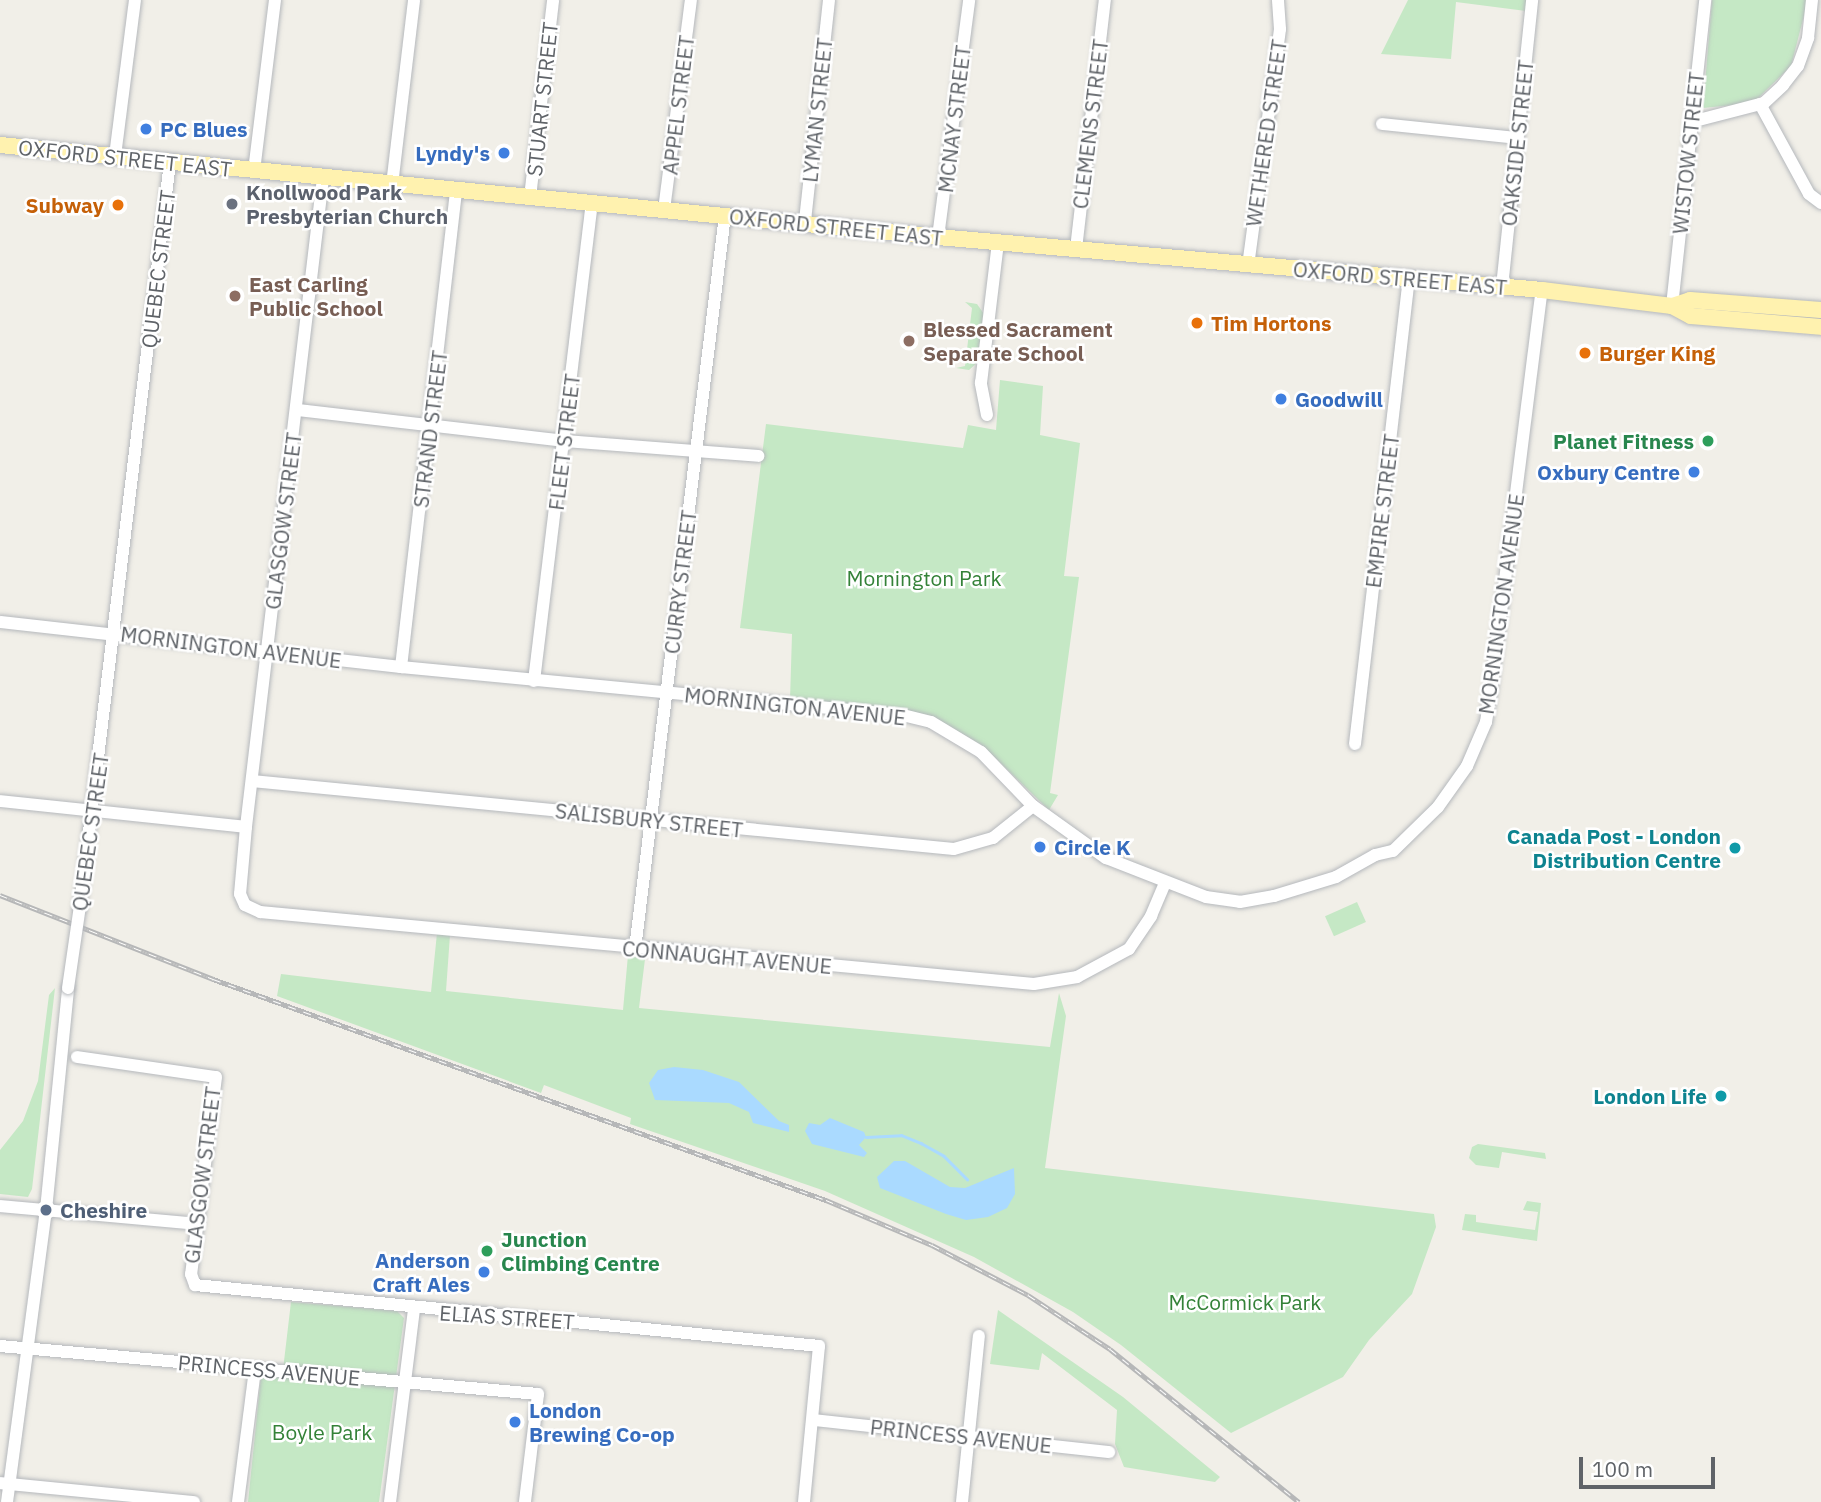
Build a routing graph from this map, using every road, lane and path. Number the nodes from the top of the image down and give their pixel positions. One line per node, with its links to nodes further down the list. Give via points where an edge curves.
1 (135, 0): 18 (street)
2 (275, 0): 20 (street)
3 (414, 0): 22 (street)
4 (553, 0): 24 (street, STUART STREET)
5 (691, 0): 27 (street, APPEL STREET)
6 (829, 0): 29 (street, LYMAN STREET)
7 (969, 0): 30 (street, MCNAY STREET)
8 (1105, 0): 32 (street, CLEMENS STREET)
9 (1278, 0): 33 (street, WETHERED STREET, via 1280,29)
10 (1532, 0): 16 (street, OAKSIDE STREET)
11 (1705, 0): 14 (street, WISTOW STREET)
12 (1812, 0): 13 (street, via 1808,38 1798,66)
13 (1760, 104): 14 (street); 26 (street, via 1808,194)
14 (1691, 122): 37 (street, WISTOW STREET)
15 (1382, 124): 16 (street)
16 (1517, 138): 35 (street, OAKSIDE STREET)
17 (0, 149): 18 (main road, OXFORD STREET EAST)
18 (115, 156): 19 (main road, OXFORD STREET EAST)
19 (170, 162): 20 (main road, OXFORD STREET EAST); 47 (street, QUEBEC STREET)
20 (254, 171): 21 (main road, OXFORD STREET EAST)
21 (323, 178): 22 (main road, OXFORD STREET EAST); 40 (street, GLASGOW STREET)
22 (392, 185): 23 (main road, OXFORD STREET EAST)
23 (456, 190): 24 (main road, OXFORD STREET EAST); 42 (street, STRAND STREET)
24 (530, 197): 25 (main road, OXFORD STREET EAST)
25 (592, 203): 27 (main road, OXFORD STREET EAST); 43 (street, FLEET STREET)
26 (1821, 204)
27 (664, 210): 28 (main road, OXFORD STREET EAST)
28 (725, 215): 29 (main road, OXFORD STREET EAST); 44 (street, CURRY STREET)
29 (804, 221): 30 (main road, OXFORD STREET EAST)
30 (938, 237): 31 (main road, OXFORD STREET EAST)
31 (998, 243): 32 (main road, OXFORD STREET EAST); 41 (street, via 981,383)
32 (1076, 249): 33 (main road, OXFORD STREET EAST)
33 (1248, 266): 34 (main road, OXFORD STREET EAST)
34 (1409, 279): 35 (main road, OXFORD STREET EAST); 52 (street, EMPIRE STREET)
35 (1502, 286): 36 (main road, OXFORD STREET EAST)
36 (1542, 290): 37 (main road, OXFORD STREET EAST); 59 (street, MORNINGTON AVENUE, via 1486,722 1454,788 1393,851 1305,889 1240,902 1206,897)
37 (1672, 306): 38 (main road, OXFORD STREET EAST, via 1690,300); 39 (main road, OXFORD STREET EAST, via 1691,316)
38 (1821, 310)
39 (1821, 327)
40 (298, 410): 42 (street); 48 (street, GLASGOW STREET)
41 (987, 415)
42 (432, 426): 43 (street); 49 (street, STRAND STREET)
43 (565, 441): 44 (street); 50 (street, FLEET STREET)
44 (696, 452): 45 (street); 51 (street, CURRY STREET)
45 (758, 456)
46 (0, 622): 47 (street, MORNINGTON AVENUE)
47 (116, 633): 48 (street, MORNINGTON AVENUE); 56 (street, QUEBEC STREET)
48 (267, 652): 49 (street, MORNINGTON AVENUE); 53 (street, GLASGOW STREET)
49 (401, 667): 50 (street, MORNINGTON AVENUE)
50 (534, 681): 51 (street, MORNINGTON AVENUE)
51 (666, 693): 55 (street, MORNINGTON AVENUE, via 931,722 981,752); 57 (street, CURRY STREET)
52 (1355, 744)
53 (252, 781): 57 (street, SALISBURY STREET); 58 (street, GLASGOW STREET)
54 (0, 801): 56 (street)
55 (1033, 806): 57 (street, SALISBURY STREET, via 993,838 954,849); 59 (street, MORNINGTON AVENUE, via 1084,846)
56 (92, 811): 58 (street); 64 (street, QUEBEC STREET, bridge, via 68,988)
57 (650, 820): 61 (street, CURRY STREET)
58 (246, 827): 60 (street, GLASGOW STREET, via 240,894)
59 (1165, 883): 61 (street, CONNAUGHT AVENUE, via 1152,916 1129,949 1077,977 1060,981 1034,984)
60 (245, 905): 61 (street, CONNAUGHT AVENUE, via 260,912)
61 (635, 949)
62 (77, 1056): 65 (street, GLASGOW STREET, via 216,1077)
63 (0, 1206): 64 (street)
64 (46, 1210): 65 (street); 70 (street, QUEBEC STREET)
65 (198, 1224): 66 (street, GLASGOW STREET, via 191,1274)
66 (195, 1284): 67 (street, ELIAS STREET)
67 (414, 1310): 72 (street); 73 (street, ELIAS STREET, via 819,1346)
68 (979, 1336): 74 (street)
69 (0, 1346): 70 (street, PRINCESS AVENUE)
70 (27, 1348): 71 (street, PRINCESS AVENUE); 76 (street, QUEBEC STREET)
71 (255, 1368): 72 (street, PRINCESS AVENUE); 80 (street)
72 (405, 1381): 81 (street); 82 (street, PRINCESS AVENUE, via 538,1394)
73 (814, 1420): 74 (street, PRINCESS AVENUE); 83 (street)
74 (971, 1437): 75 (street, PRINCESS AVENUE); 84 (street)
75 (1108, 1452)
76 (5, 1484): 77 (street); 78 (street, QUEBEC STREET)
77 (113, 1498): 79 (street)
78 (7, 1502)
79 (194, 1502)
80 (238, 1502)
81 (390, 1502)
82 (525, 1502)
83 (804, 1502)
84 (962, 1502)

